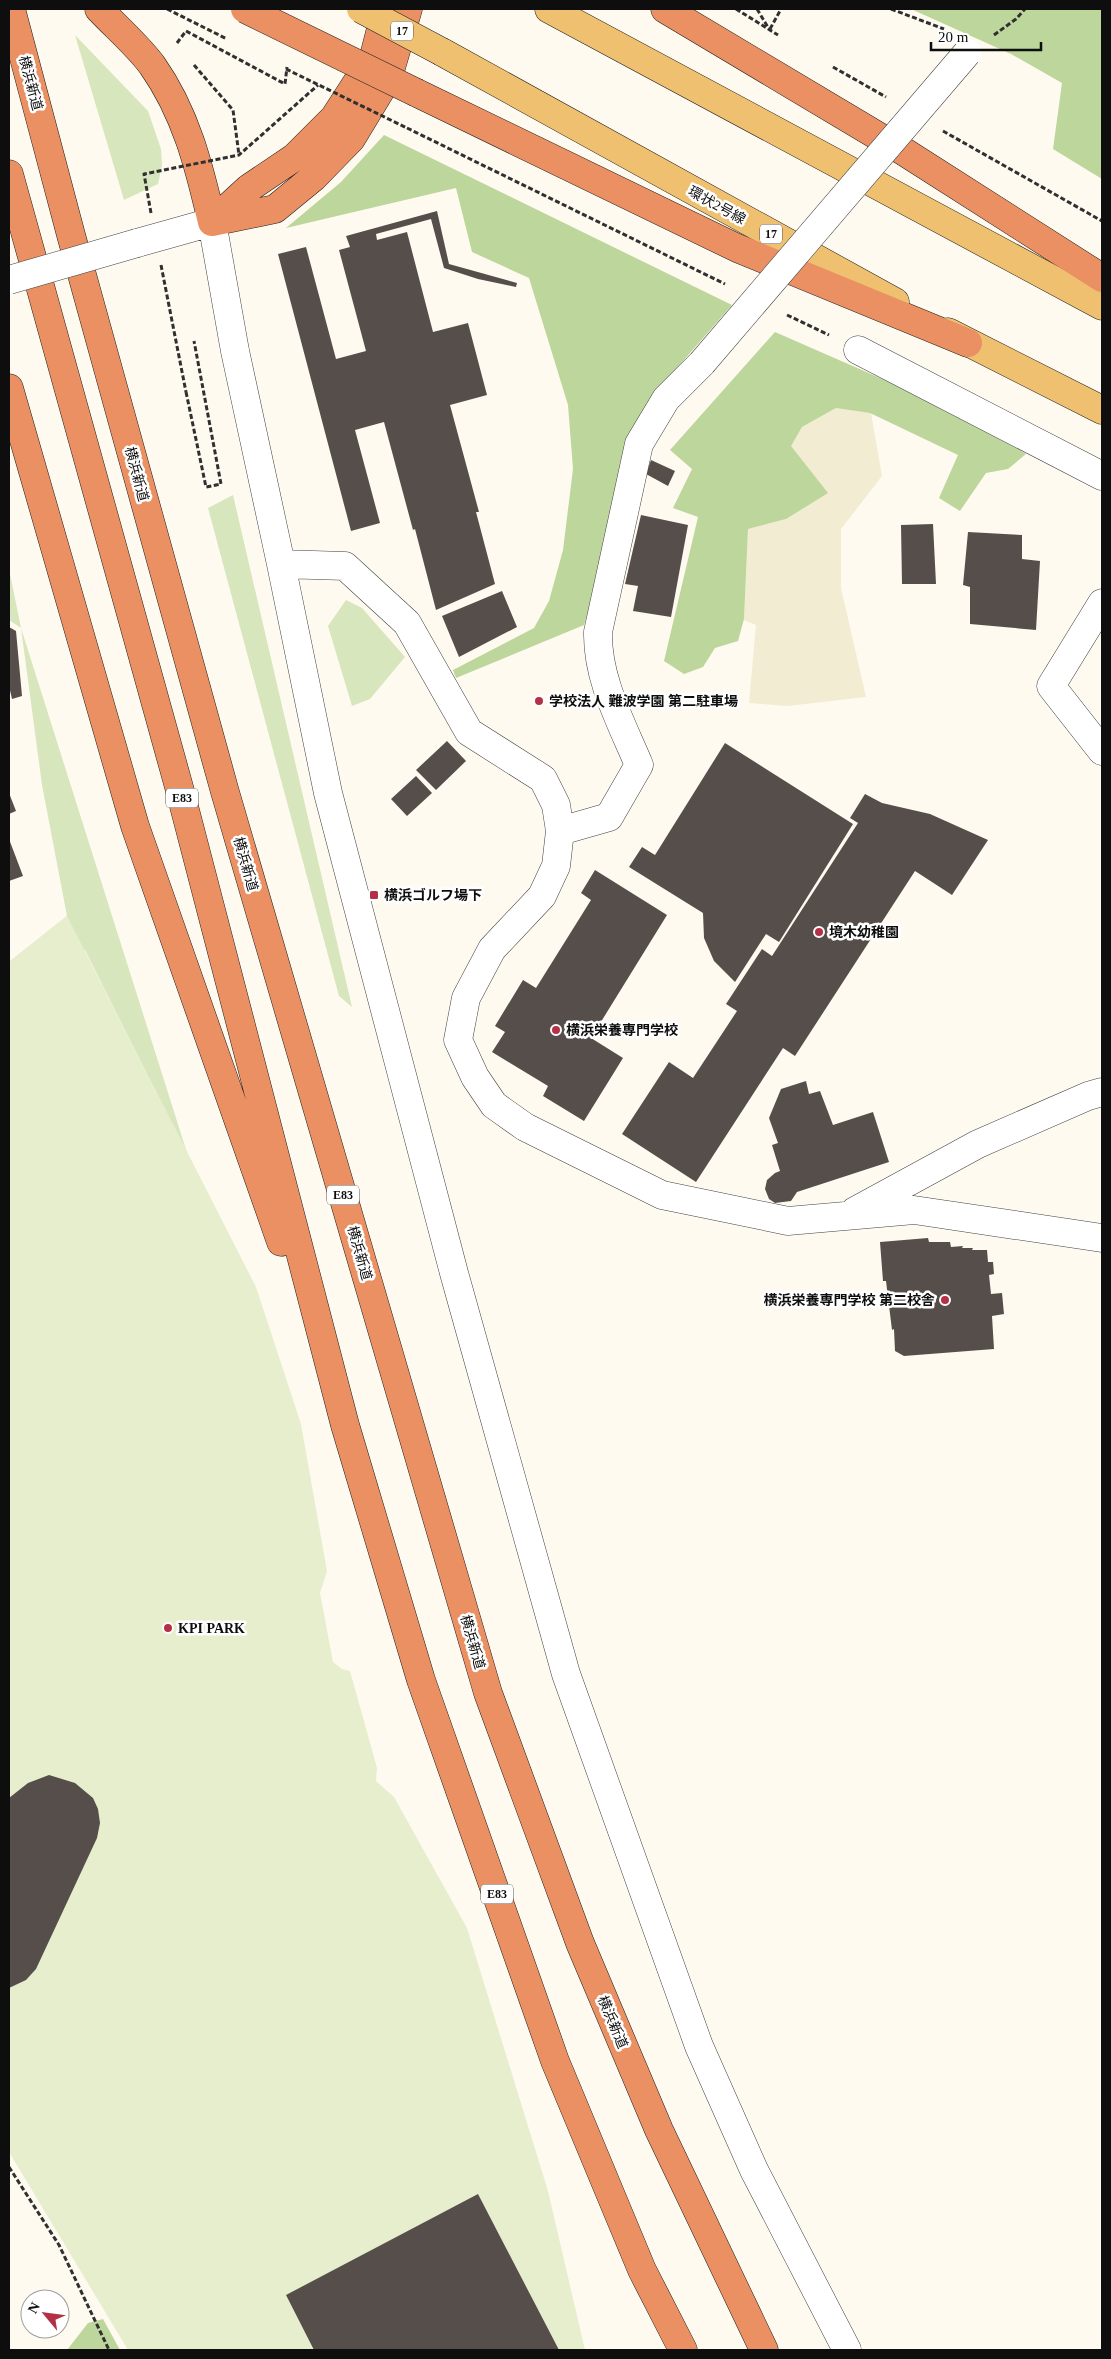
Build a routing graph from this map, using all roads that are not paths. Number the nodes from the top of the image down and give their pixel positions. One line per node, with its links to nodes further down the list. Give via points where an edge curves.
1 (11, 9): 29 (highway, 横浜新道 / E83, via 222,782 488,1693 580,1943 659,2130)
2 (99, 9): 11 (highway, via 151,64 179,110 197,157)
3 (245, 9): 15 (highway, bridge, via 737,248)
4 (361, 9): 15 (main road, 環状2号線 / 17, bridge)
5 (386, 9): 11 (highway, via 374,56 334,118 295,157 249,188)
6 (408, 9): 11 (highway, via 388,78 351,139 314,177 275,209)
7 (549, 9): 14 (main road)
8 (665, 9): 12 (highway, via 904,151)
9 (967, 53): 23 (street, bridge, via 702,363 666,399 639,444 598,632 597,654 603,679 639,765 609,817)
10 (9, 174): 27 (highway, E83, via 179,787)
11 (212, 222): 13 (street, bridge); 20 (street, via 235,351)
12 (1102, 278)
13 (9, 280)
14 (1102, 306)
15 (968, 343): 18 (main road, 環状2号線 / 17)
16 (858, 350): 19 (street)
17 (9, 388): 27 (highway, via 134,826)
18 (1102, 410)
19 (1102, 476)
20 (281, 564): 23 (street, via 345,566 407,623 469,732 543,779 556,805); 30 (street, via 328,793 454,1273 566,1674 699,2046 754,2170)
21 (1102, 603): 22 (street, via 1051,686)
22 (1102, 751)
23 (560, 831): 25 (street, via 556,866 542,896 492,949 466,998 458,1040 475,1077 494,1105 525,1127 662,1195 788,1222)
24 (1102, 1092): 25 (street, via 978,1144)
25 (845, 1217): 26 (street, via 914,1210)
26 (1102, 1238)
27 (346, 1425): 28 (highway, E83, via 421,1680 555,2061 642,2270)
28 (683, 2350)
29 (764, 2350)
30 (847, 2350)

